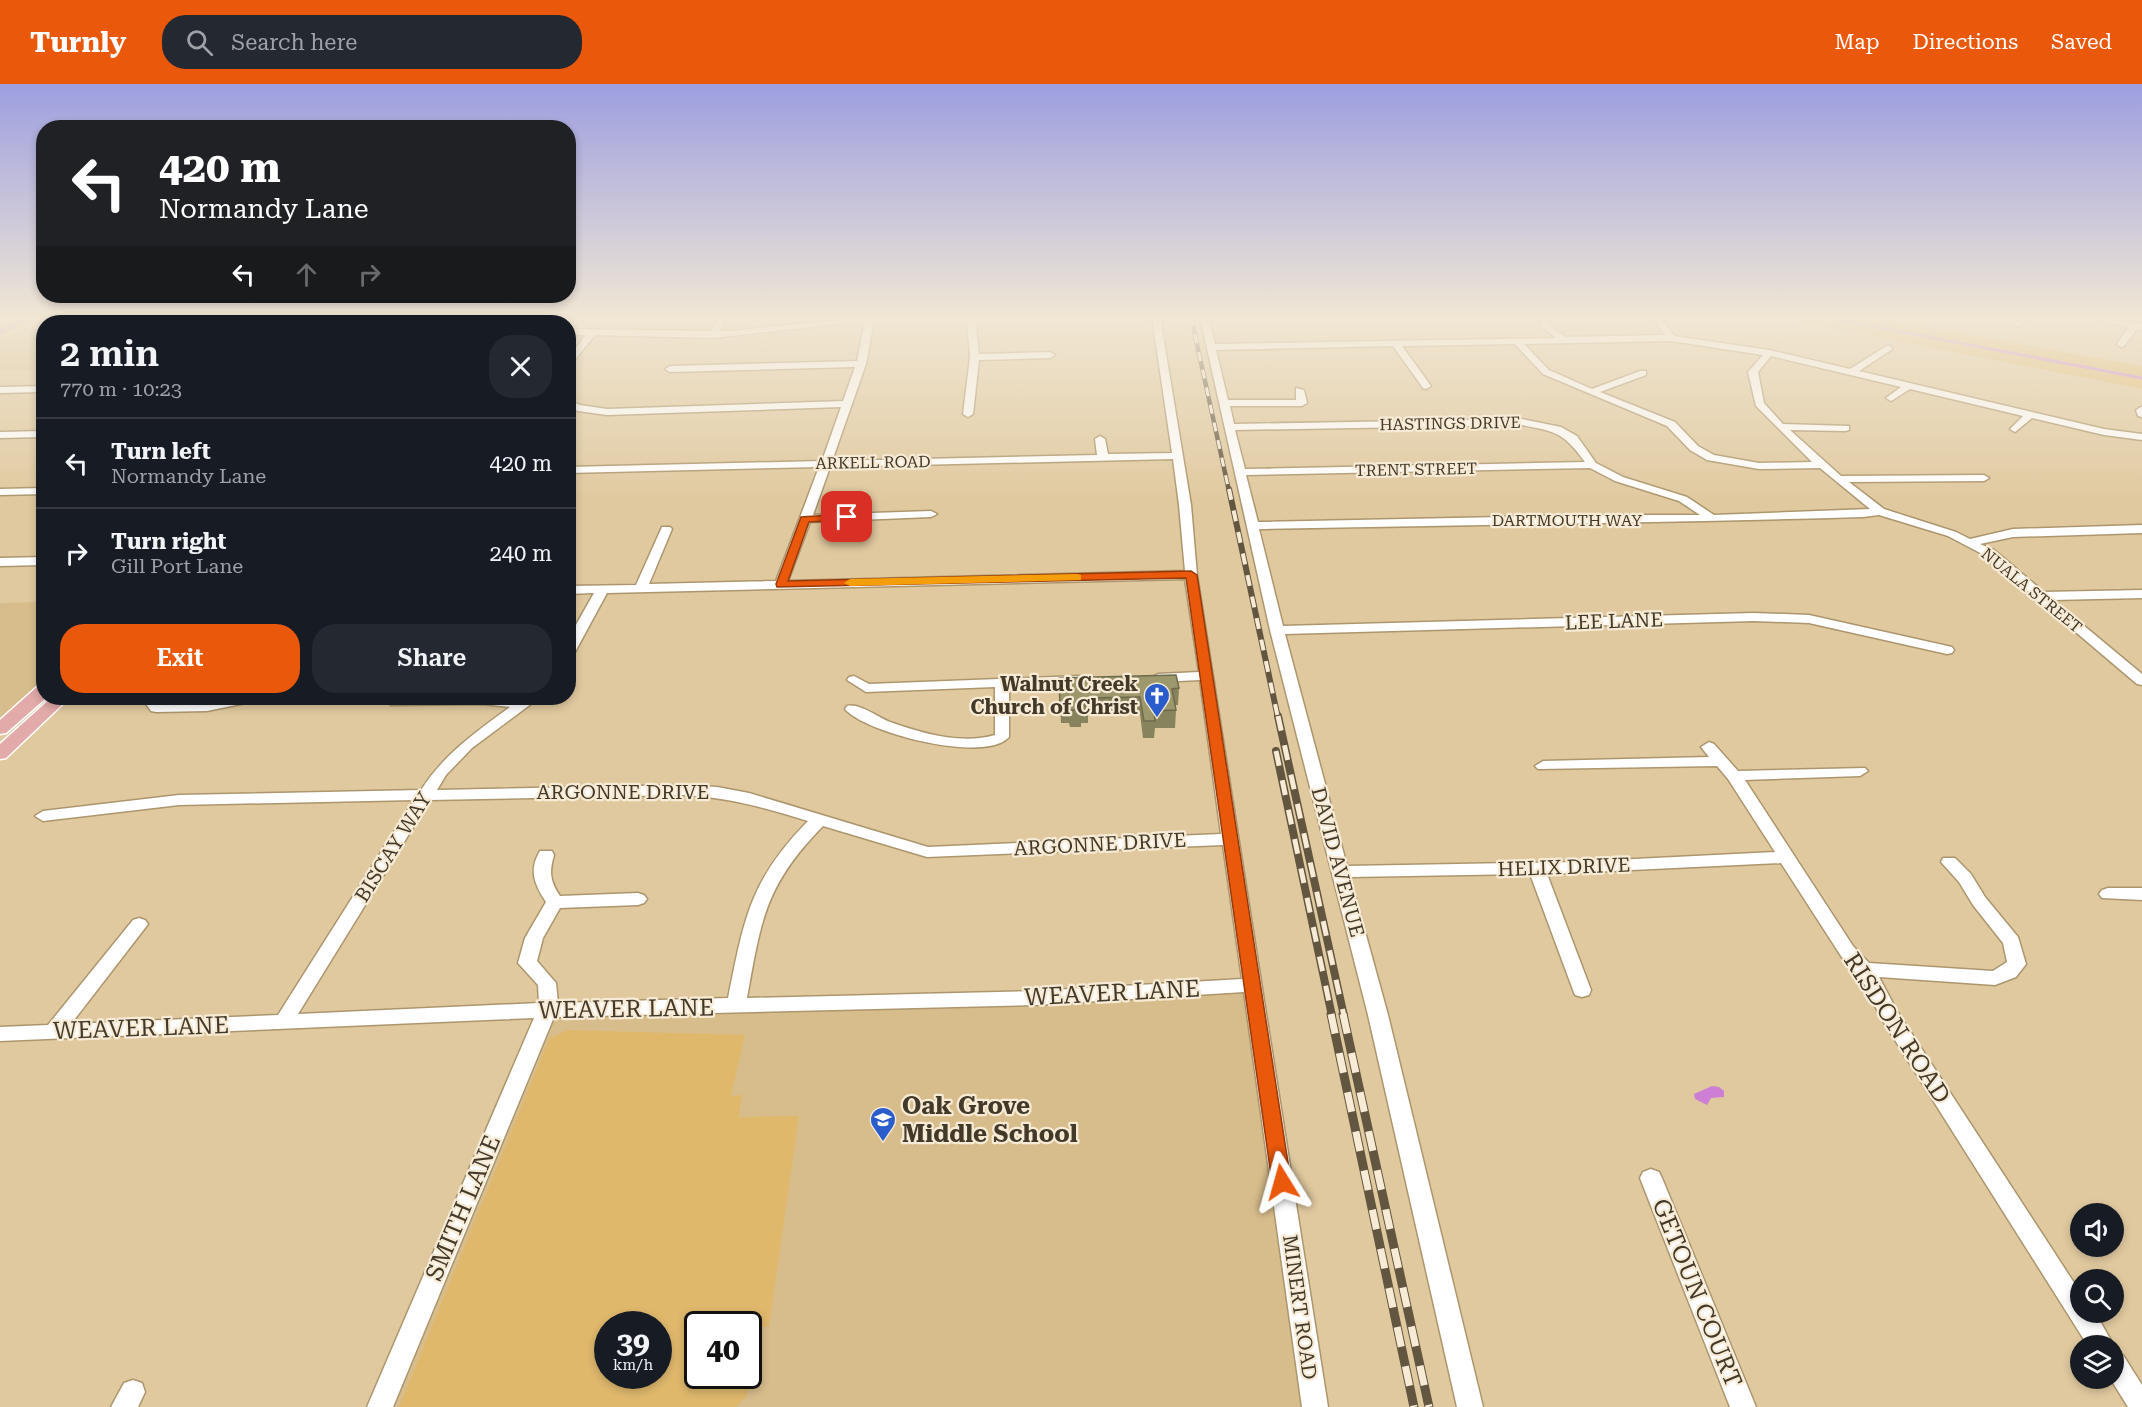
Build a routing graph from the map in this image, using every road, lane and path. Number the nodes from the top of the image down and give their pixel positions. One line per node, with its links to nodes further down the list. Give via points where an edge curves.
1 (856, 379): 18 (street)
2 (972, 379): 20 (street)
3 (1166, 379): 30 (street, MINERT ROAD)
4 (1218, 379): 17 (street, DAVID AVENUE)
5 (1421, 379): 10 (street)
6 (1562, 379): 15 (street)
7 (1628, 379): 15 (street)
8 (1754, 379): 23 (street, NUALA STREET, via 1759,404)
9 (1881, 379): 11 (street)
10 (1426, 386)
11 (1908, 386): 16 (street); 21 (street)
12 (36, 389): 13 (street)
13 (0, 390)
14 (1299, 390): 17 (street, via 1302,403)
15 (1592, 392): 34 (street, via 1671,424 1694,448 1711,458 1759,466)
16 (1891, 398)
17 (1224, 403): 22 (street, DAVID AVENUE)
18 (847, 404): 19 (street, via 607,412); 32 (street)
19 (576, 407)
20 (968, 414)
21 (2030, 414): 25 (street); 28 (street)
22 (1230, 427): 33 (street, HASTINGS DRIVE, via 1543,424 1573,438); 36 (street, DAVID AVENUE)
23 (1782, 427): 24 (street); 34 (street, NUALA STREET)
24 (1845, 428)
25 (2015, 429)
26 (36, 434): 27 (street)
27 (0, 435)
28 (2142, 437)
29 (1100, 439): 31 (street)
30 (1178, 456): 31 (street, ARKELL ROAD); 51 (street, MINERT ROAD)
31 (1103, 458): 32 (street, ARKELL ROAD)
32 (828, 463): 35 (street, ARKELL ROAD); 43 (street)
33 (1592, 465): 36 (street, TRENT STREET); 44 (street, HASTINGS DRIVE, via 1619,479 1683,499)
34 (1823, 465): 38 (street, NUALA STREET)
35 (576, 472)
36 (1240, 472): 45 (street, DAVID AVENUE)
37 (1984, 478): 38 (street)
38 (1840, 479): 41 (street, NUALA STREET)
39 (36, 491): 40 (street)
40 (0, 492)
41 (1881, 511): 44 (street, DARTMOUTH WAY); 48 (street, NUALA STREET)
42 (931, 514): 43 (street)
43 (805, 519): 52 (street)
44 (1713, 519): 45 (street, DARTMOUTH WAY)
45 (1253, 526): 58 (street, DAVID AVENUE)
46 (666, 529): 53 (street)
47 (2142, 529): 48 (street, via 2013,533)
48 (1971, 542): 57 (street, NUALA STREET, via 1998,558)
49 (36, 561): 50 (street)
50 (0, 562)
51 (1191, 575): 52 (street); 61 (street, MINERT ROAD)
52 (781, 584): 53 (street)
53 (641, 588): 54 (street)
54 (603, 589): 55 (street); 59 (street)
55 (576, 590)
56 (2142, 594): 57 (street)
57 (2042, 596): 65 (street, NUALA STREET)
58 (1277, 630): 60 (street, LEE LANE, via 1754,617 1809,619); 86 (street, DAVID AVENUE)
59 (576, 638)
60 (1947, 650)
61 (1207, 676): 62 (street); 81 (street, MINERT ROAD)
62 (1138, 678)
63 (855, 680): 66 (street, via 866,688)
64 (1093, 680): 66 (street)
65 (2142, 681)
66 (1002, 683): 72 (street, via 1002,737 992,742 917,736 869,720)
67 (36, 697): 73 (main road)
68 (52, 705): 74 (main road)
69 (182, 705): 70 (street)
70 (217, 705)
71 (523, 705): 78 (street, BISCAY WAY, via 450,760)
72 (852, 709)
73 (0, 729)
74 (0, 754)
75 (1543, 766): 77 (street, RISDON ROAD, via 1715,754)
76 (1860, 771): 77 (street)
77 (1734, 776): 83 (street, RISDON ROAD)
78 (426, 793): 79 (street, ARGONNE DRIVE, via 179,800); 80 (street, ARGONNE DRIVE, via 717,792); 97 (street, BISCAY WAY)
79 (43, 816)
80 (819, 820): 81 (street, ARGONNE DRIVE, via 927,852); 95 (street, via 783,860 766,887 754,919)
81 (1231, 839): 93 (street, MINERT ROAD)
82 (546, 855): 90 (street, via 541,881)
83 (1786, 857): 85 (street, HELIX DRIVE); 92 (street, RISDON ROAD, via 1847,951)
84 (1949, 862): 92 (street, via 2012,941 2017,964 1995,978)
85 (1536, 868): 86 (street, HELIX DRIVE); 94 (street)
86 (1341, 872): 105 (street, DAVID AVENUE)
87 (2108, 894): 88 (street)
88 (2142, 894)
89 (639, 899): 90 (street)
90 (555, 902): 96 (street, via 534,938 527,963 549,984)
91 (139, 924): 98 (street)
92 (1865, 970): 101 (street, RISDON ROAD, via 1888,1013)
93 (1252, 985): 95 (street, WEAVER LANE, via 1035,998); 104 (street, MINERT ROAD)
94 (1582, 990)
95 (736, 1006): 96 (street, WEAVER LANE)
96 (547, 1010): 97 (street, WEAVER LANE); 103 (street, SMITH LANE)
97 (283, 1022): 98 (street, WEAVER LANE)
98 (54, 1032): 99 (street, WEAVER LANE)
99 (0, 1034)
100 (1652, 1178): 106 (street, GETOUN COURT)
101 (2070, 1295)
102 (2124, 1379): 107 (street)
103 (380, 1407)
104 (1315, 1407)
105 (1470, 1407)
106 (1743, 1407)
107 (2142, 1407)

